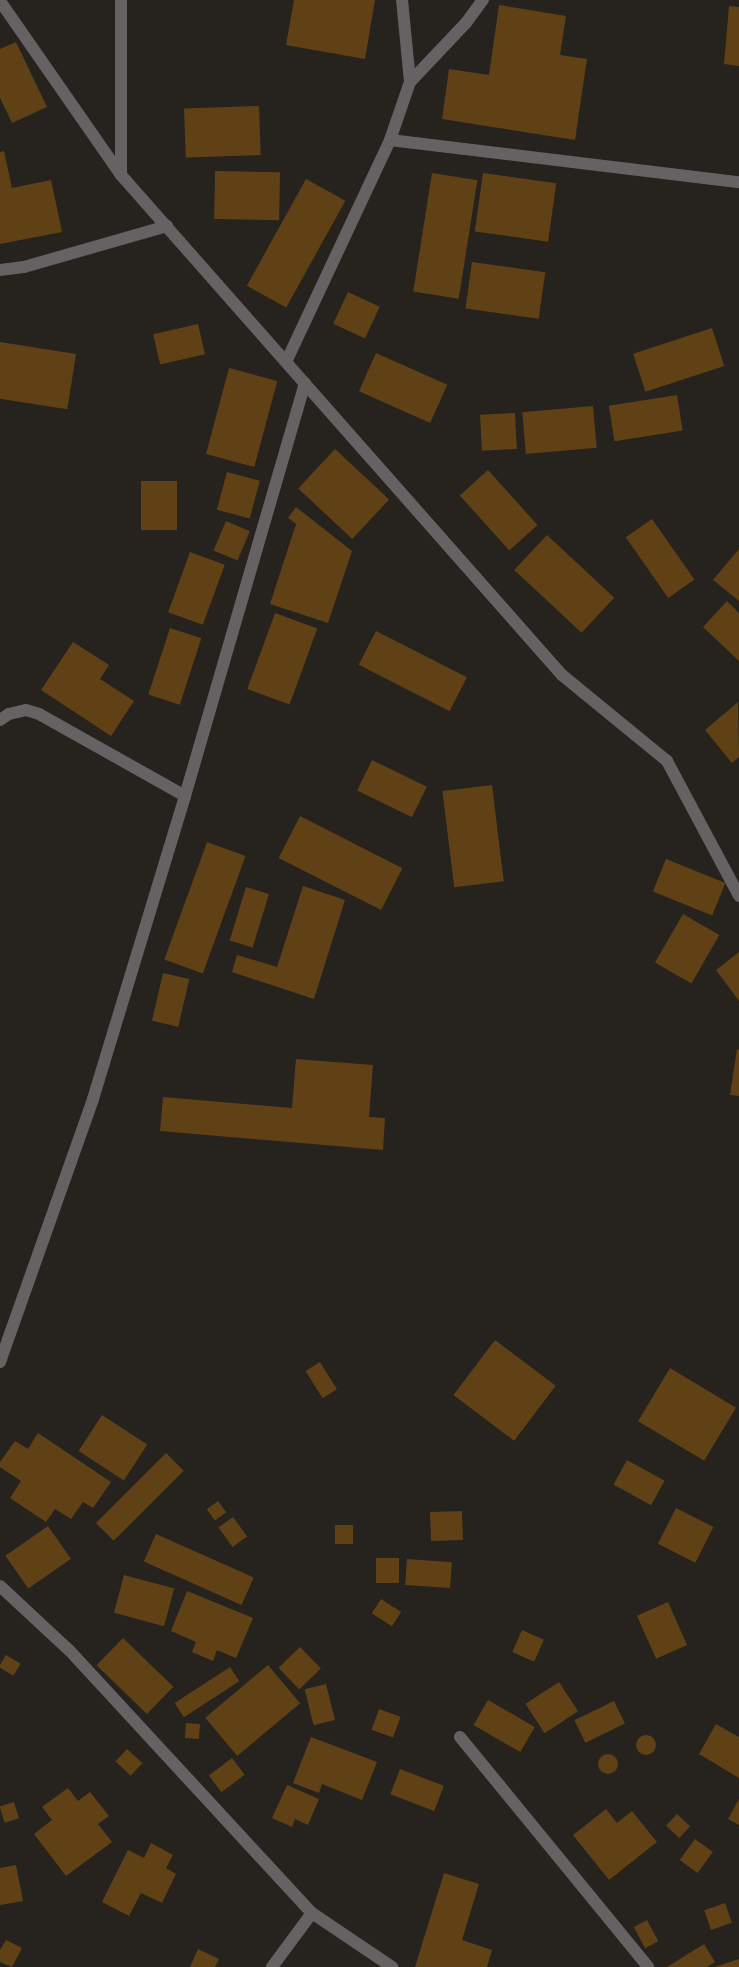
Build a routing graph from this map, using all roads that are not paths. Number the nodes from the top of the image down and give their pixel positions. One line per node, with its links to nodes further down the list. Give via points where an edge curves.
1 (122, 0): 7 (street)
2 (402, 0): 5 (street)
3 (483, 0): 5 (street)
4 (0, 2): 7 (street)
5 (410, 82): 6 (street)
6 (390, 140): 8 (street); 11 (street)
7 (121, 175): 9 (street)
8 (739, 182)
9 (167, 226): 10 (street, via 24,267); 11 (street)
10 (0, 270)
11 (287, 360): 12 (street)
12 (305, 382): 14 (street); 15 (street, via 562,675 667,761)
13 (0, 720): 14 (street, via 26,710 39,714)
14 (186, 796): 16 (street, via 93,1099)
15 (739, 896)
16 (0, 1362)
17 (0, 1586): 19 (street, via 70,1651)
18 (460, 1737): 22 (street)
19 (312, 1912): 20 (street); 21 (street)
20 (272, 1967)
21 (392, 1967)
22 (648, 1967)

